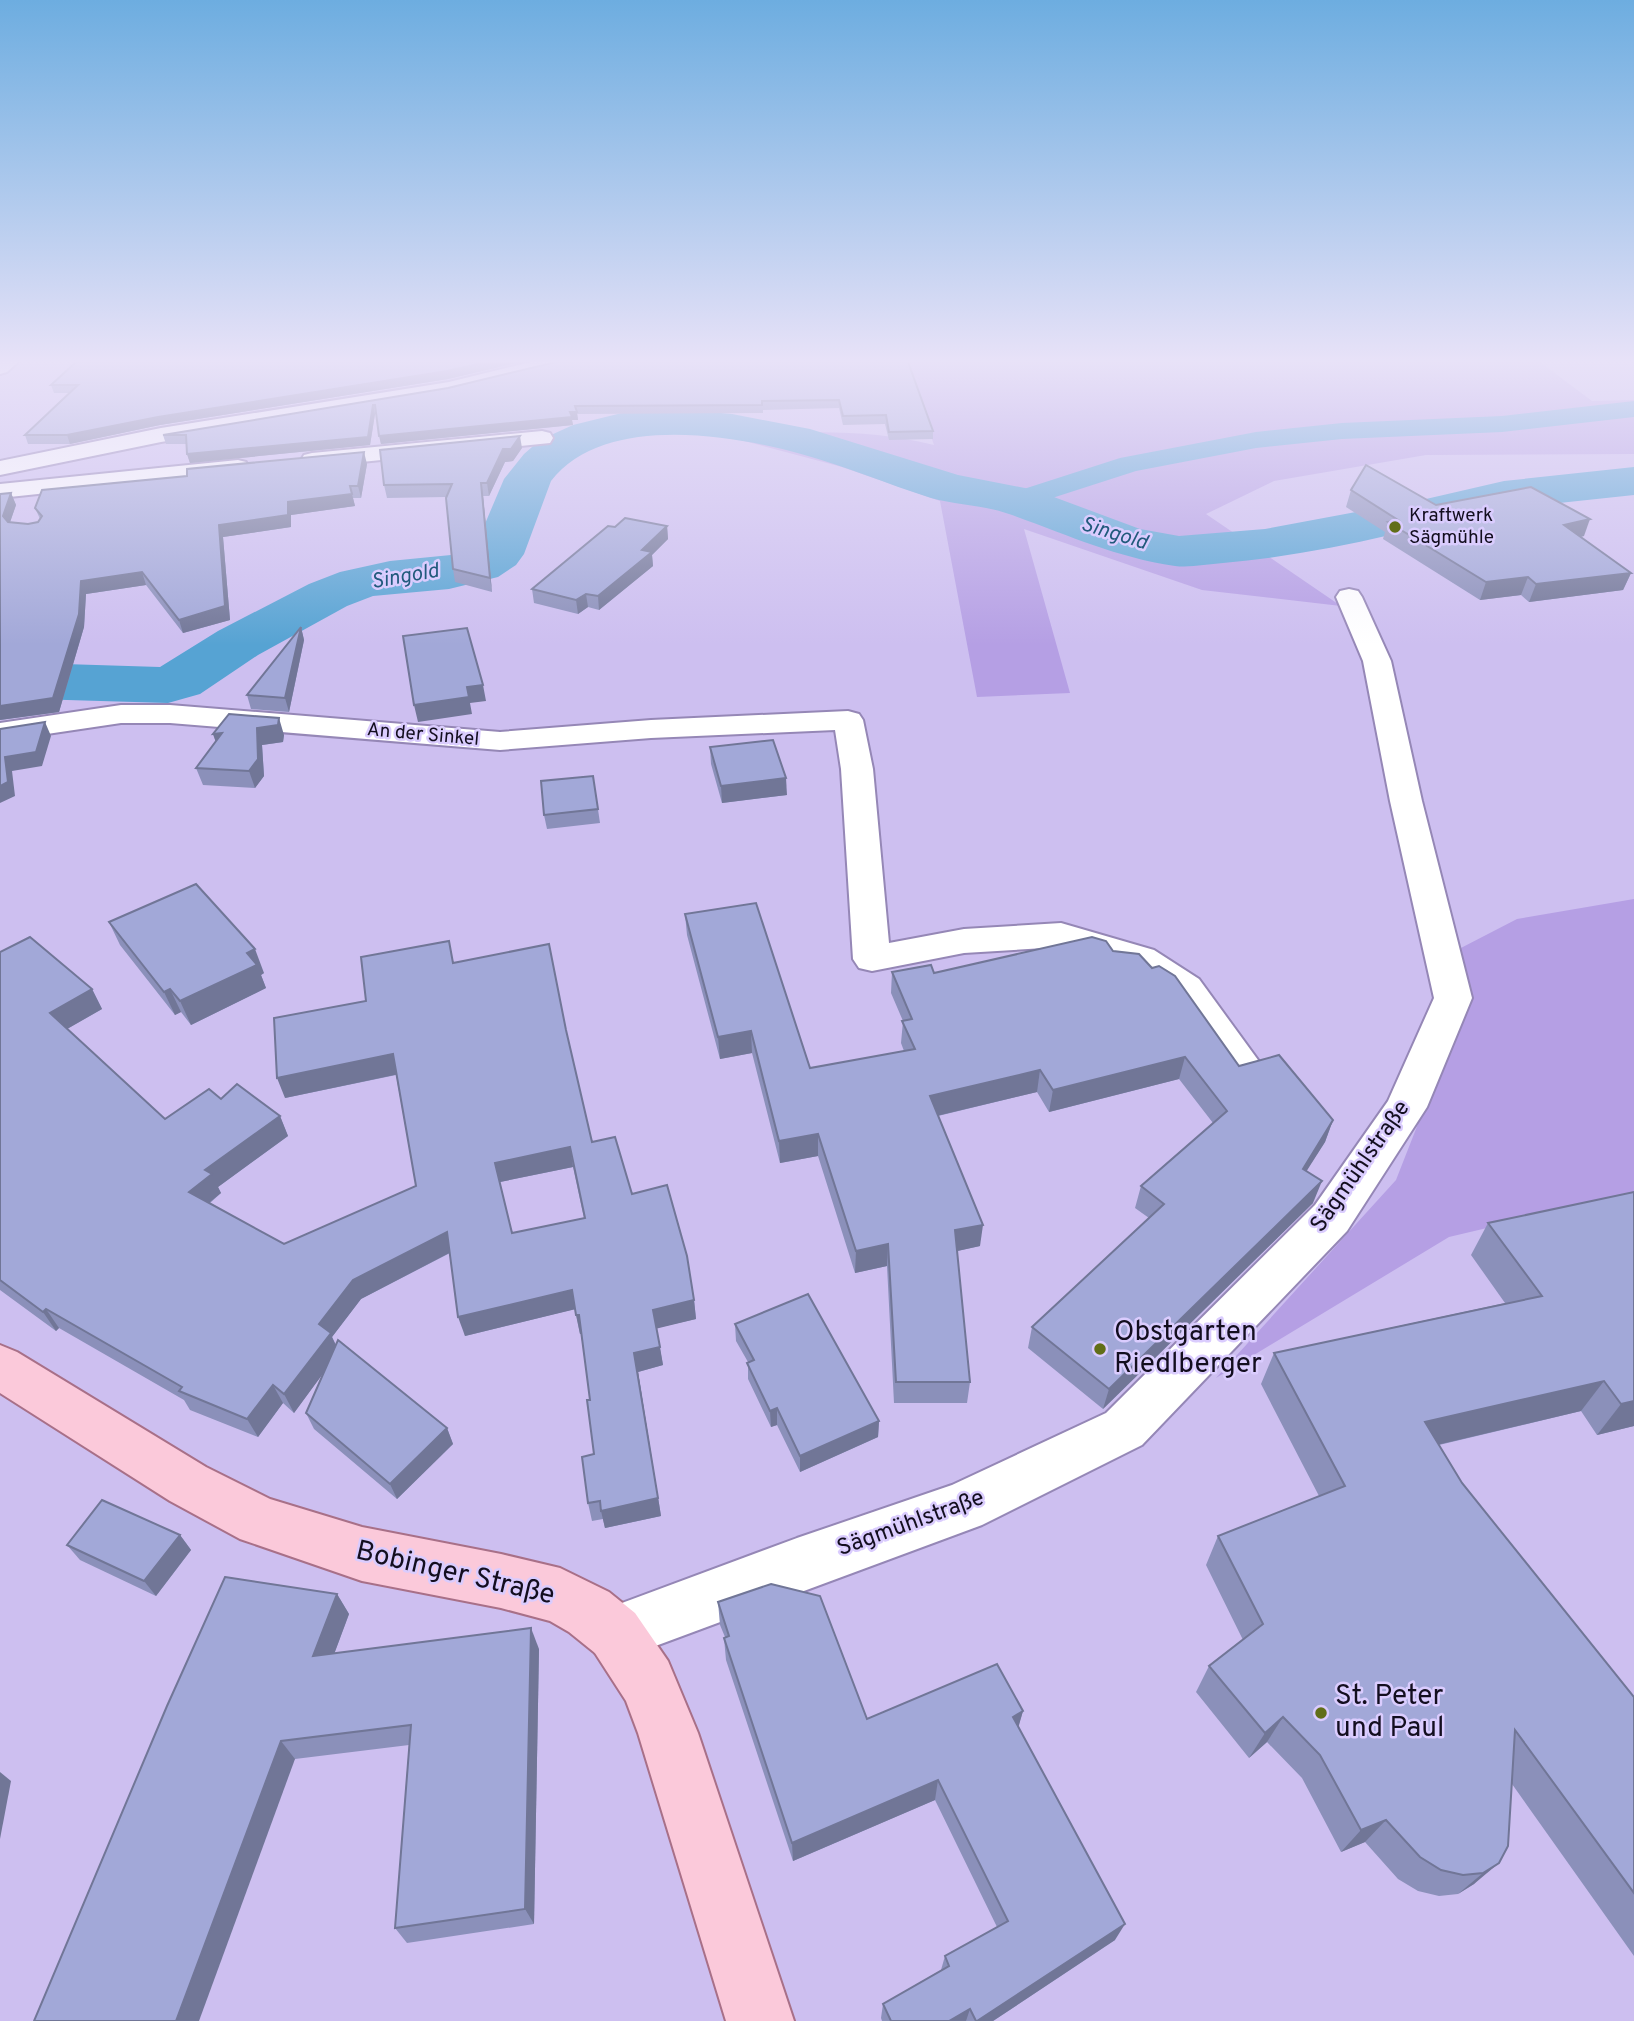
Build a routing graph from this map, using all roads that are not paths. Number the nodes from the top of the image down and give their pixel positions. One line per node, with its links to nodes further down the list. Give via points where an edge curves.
1 (57, 456): 5 (street)
2 (347, 456): 3 (street)
3 (297, 461)
4 (257, 465): 6 (street, via 34,497)
5 (0, 468)
6 (0, 491)
7 (1349, 597): 11 (street, Sägmühlstraße, via 1377,661 1453,998 1406,1107 1331,1218 1124,1429 963,1507)
8 (0, 732): 9 (street, An der Sinkel, via 121,714 500,741 848,720 857,769 872,959 964,941 1061,935 1140,960 1186,988)
9 (1238, 1060)
10 (0, 1367): 11 (main road, Bobinger Straße, via 188,1484 259,1521 362,1555 560,1596)
11 (615, 1633): 12 (main road, Bobinger Straße, via 647,1682 668,1733)
12 (760, 2021)

